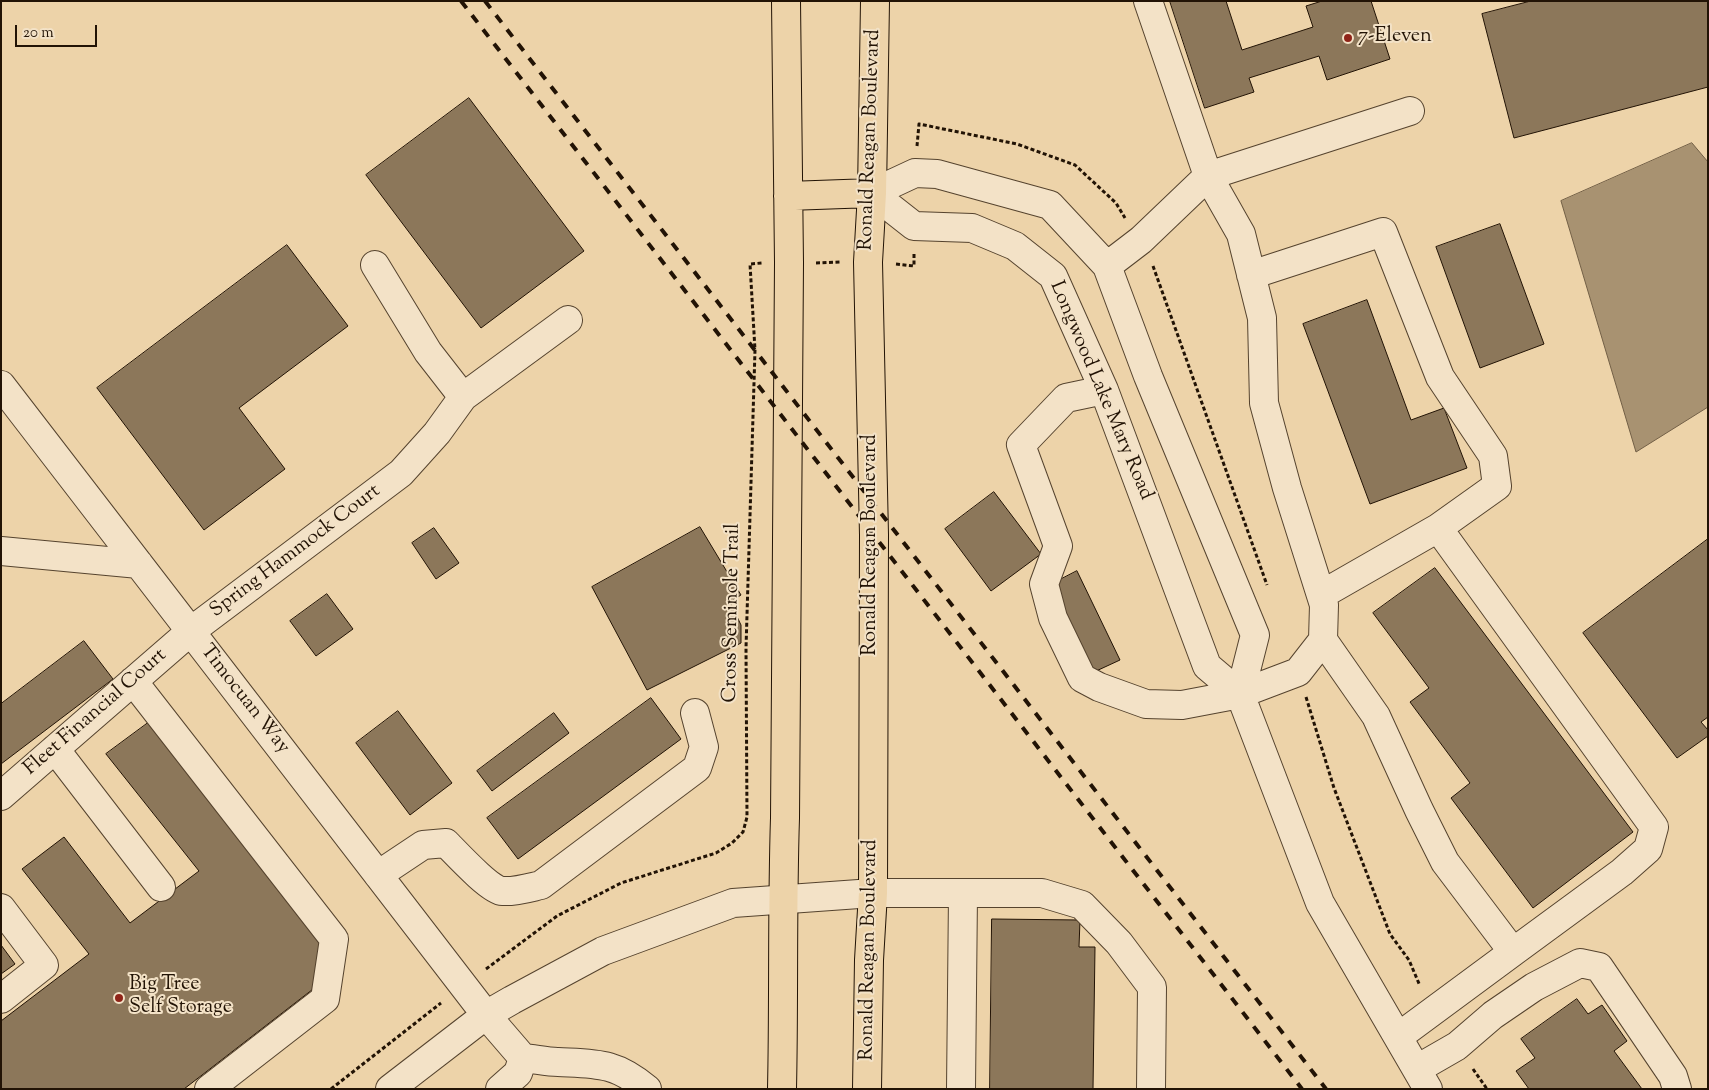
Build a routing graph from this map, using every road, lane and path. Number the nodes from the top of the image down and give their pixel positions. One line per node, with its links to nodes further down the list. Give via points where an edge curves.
1 (786, 1): 7 (main road)
2 (874, 1): 6 (main road, Ronald Reagan Boulevard)
3 (1148, 1): 5 (street)
4 (1410, 110): 5 (street)
5 (1208, 176): 12 (street, via 1141,240); 13 (street, via 1241,234)
6 (872, 193): 7 (main road); 8 (main road, Ronald Reagan Boulevard); 12 (street, via 915,173 937,174 1050,205); 16 (street, Longwood Lake Mary Road, via 914,226 972,228 1015,246 1053,276)
7 (788, 196): 9 (main road)
8 (868, 262): 9 (path, Cross Seminole Trail); 11 (path, Cross Seminole Trail); 31 (main road, Ronald Reagan Boulevard, via 874,504)
9 (789, 263): 33 (main road); 36 (path, Cross Seminole Trail, via 750,264 755,350 746,648 747,817 743,832 716,853 621,882 558,916)
10 (375, 265): 17 (street, via 428,352)
11 (914, 266)
12 (1106, 266): 25 (street, via 1255,635)
13 (1251, 275): 18 (street, via 1383,232 1440,377 1493,456 1497,486); 21 (street, via 1262,318 1264,403)
14 (568, 320): 17 (street, Spring Hammock Court)
15 (1, 385): 20 (street, Timocuan Way)
16 (1104, 390): 25 (street, Longwood Lake Mary Road, via 1207,666); 25 (street, via 1066,398 1021,445 1058,546 1044,584 1053,618 1082,678 1099,687 1146,704 1182,706)
17 (463, 397): 22 (street, Spring Hammock Court, via 401,474)
18 (1438, 528): 21 (street); 35 (street, via 1654,827 1648,849 1622,872)
19 (1, 551): 20 (street)
20 (139, 564): 22 (street, Timocuan Way)
21 (1321, 595): 23 (street, via 1324,605)
22 (190, 631): 24 (street, Fleet Financial Court); 29 (street, Timocuan Way)
23 (1323, 640): 25 (street, via 1298,672); 35 (street, via 1376,716 1445,862)
24 (133, 681): 27 (street, Fleet Financial Court); 43 (street, via 334,939 325,999)
25 (1240, 694): 40 (street, Longwood Lake Mary Road, via 1320,903)
26 (695, 713): 29 (street, via 704,747 698,768 541,885 500,892 446,843 423,845)
27 (55, 749): 28 (street, Fleet Financial Court); 30 (street)
28 (1, 796)
29 (378, 875): 39 (street, Timocuan Way)
30 (160, 886)
31 (873, 893): 32 (street); 33 (street); 49 (main road, Ronald Reagan Boulevard)
32 (963, 894): 50 (street); 51 (street, via 1042,893 1082,905 1119,943 1152,987)
33 (782, 901): 39 (street, via 733,903 603,951); 48 (main road)
34 (1, 908): 37 (street, via 44,965)
35 (1513, 952): 40 (street)
36 (486, 969)
37 (1, 999)
38 (434, 1008): 44 (path)
39 (486, 1015): 41 (street, Timocuan Way); 45 (street)
40 (1398, 1037): 42 (street, Longwood Lake Mary Road)
41 (523, 1058): 46 (street, via 518,1073); 47 (street, via 605,1065 620,1070)
42 (1422, 1079): 52 (street, via 1493,1015 1534,987 1580,963 1599,967 1673,1076)
43 (209, 1089)
44 (331, 1089)
45 (390, 1089)
46 (500, 1089)
47 (647, 1089)
48 (782, 1089)
49 (868, 1089)
50 (961, 1089)
51 (1151, 1089)
52 (1677, 1089)

